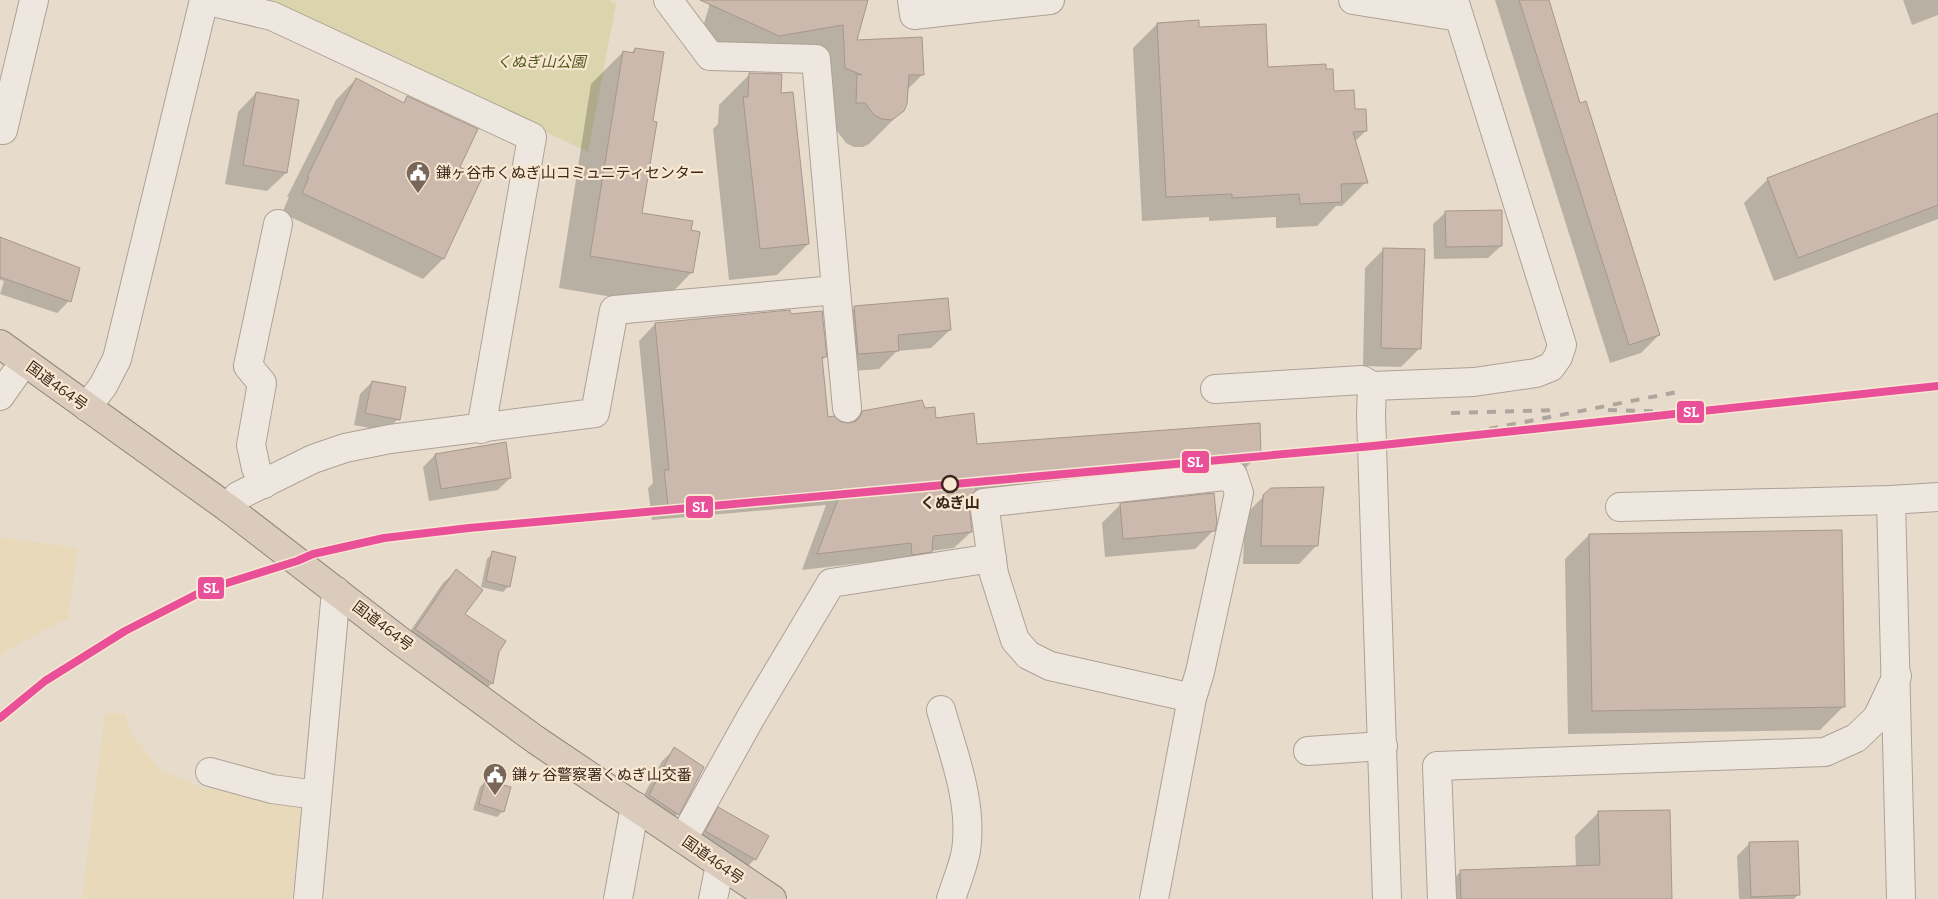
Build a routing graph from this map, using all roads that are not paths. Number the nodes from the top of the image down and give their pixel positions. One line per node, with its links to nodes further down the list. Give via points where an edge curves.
1 (34, 0): 8 (street)
2 (204, 0): 16 (street, via 117,359 103,386); 18 (street, via 272,16 532,137)
3 (668, 0): 10 (street, via 710,56 816,59)
4 (912, 0): 5 (street, via 914,15)
5 (1050, 0)
6 (1353, 0): 7 (street)
7 (1456, 8): 13 (street, via 1562,345 1551,367 1536,374 1474,382)
8 (3, 130)
9 (278, 224): 19 (street, via 248,366 262,383 251,445 256,468)
10 (836, 290): 17 (street); 18 (street, via 614,310 595,413)
11 (0, 344): 12 (highway, 国道464号)
12 (24, 362): 15 (street); 16 (highway, 国道464号)
13 (1372, 386): 14 (street, via 1362,380); 29 (street)
14 (1216, 389)
15 (0, 396)
16 (86, 407): 22 (highway, 国道464号)
17 (847, 408)
18 (480, 429): 19 (street, via 390,439 346,448 313,459)
19 (264, 484): 22 (street, via 238,496)
20 (1938, 497): 21 (street)
21 (1891, 500): 23 (street); 26 (street)
22 (228, 508): 25 (highway, 国道464号)
23 (1620, 508)
24 (992, 558): 27 (street, via 1015,640 1028,655 1050,666); 27 (street, via 984,503 1241,474); 34 (street, via 831,583)
25 (336, 591): 32 (street); 33 (highway, 国道464号, via 536,740)
26 (1896, 676): 43 (street, via 1877,718 1856,738 1825,752 1437,766); 44 (street)
27 (1192, 698): 41 (street)
28 (942, 710): 40 (street, via 964,792 968,826 966,853)
29 (1383, 746): 30 (street); 42 (street)
30 (1308, 751)
31 (210, 772): 32 (street, via 272,789)
32 (317, 795): 36 (street)
33 (635, 806): 34 (highway, 国道464号); 37 (street)
34 (683, 839): 35 (highway, 国道464号)
35 (720, 865): 38 (street); 39 (highway, 国道464号)
36 (308, 899)
37 (618, 899)
38 (713, 899)
39 (772, 899)
40 (951, 899)
41 (1154, 899)
42 (1387, 899)
43 (1442, 899)
44 (1902, 899)

